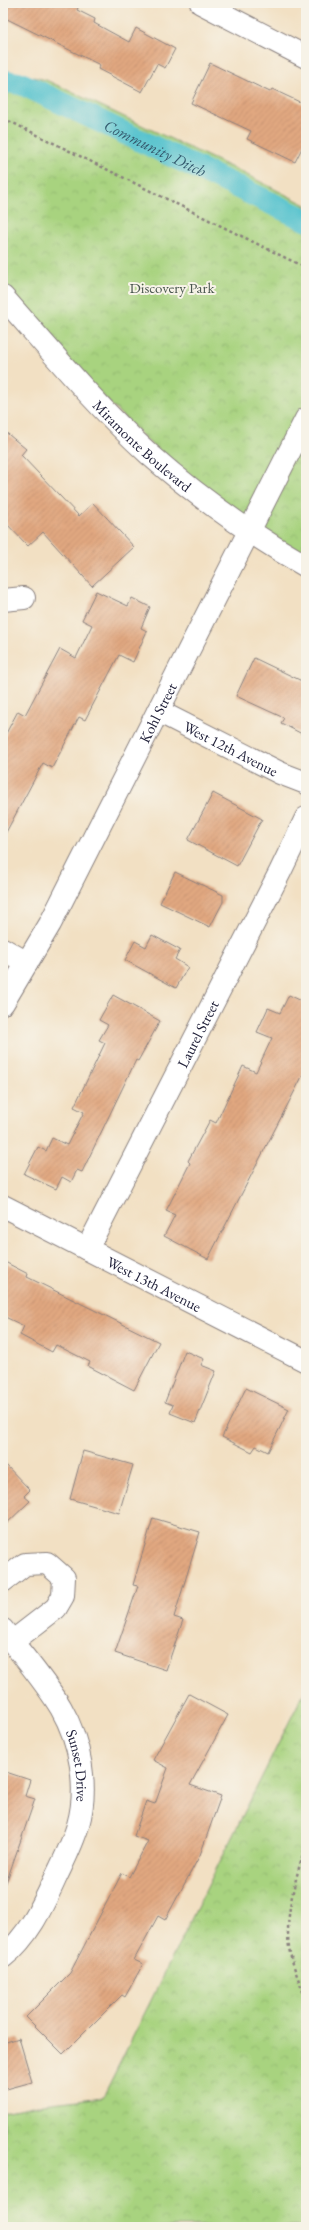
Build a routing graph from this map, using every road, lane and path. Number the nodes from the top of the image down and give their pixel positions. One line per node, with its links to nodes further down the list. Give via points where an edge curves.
1 (201, 3): 2 (street)
2 (306, 57)
3 (3, 121): 4 (path, via 9,121 98,164)
4 (306, 268)
5 (3, 297): 7 (street, Miramonte Boulevard, via 61,362 149,453 218,511)
6 (306, 419): 7 (street, Kohl Street)
7 (248, 531): 8 (street, Miramonte Boulevard); 9 (street, Kohl Street)
8 (306, 566)
9 (158, 711): 10 (street, West 12th Avenue, via 280,773); 13 (street, Kohl Street, via 50,924)
10 (306, 783)
11 (306, 818): 16 (street, Laurel Street)
12 (3, 949): 13 (street)
13 (27, 963): 14 (street, Kohl Street)
14 (3, 1003)
15 (3, 1206): 16 (street, West 13th Avenue)
16 (87, 1249): 17 (street, West 13th Avenue)
17 (306, 1361)
18 (3, 1581): 19 (street, Sunset Drive, via 25,1564 47,1563 64,1578 63,1596 56,1608)
19 (7, 1636): 21 (street, Sunset Drive, via 60,1707 74,1736 82,1774 82,1801 74,1838 45,1900 28,1931)
20 (306, 1844): 22 (path, via 289,1918 290,1951)
21 (3, 1957)
22 (306, 1999)

